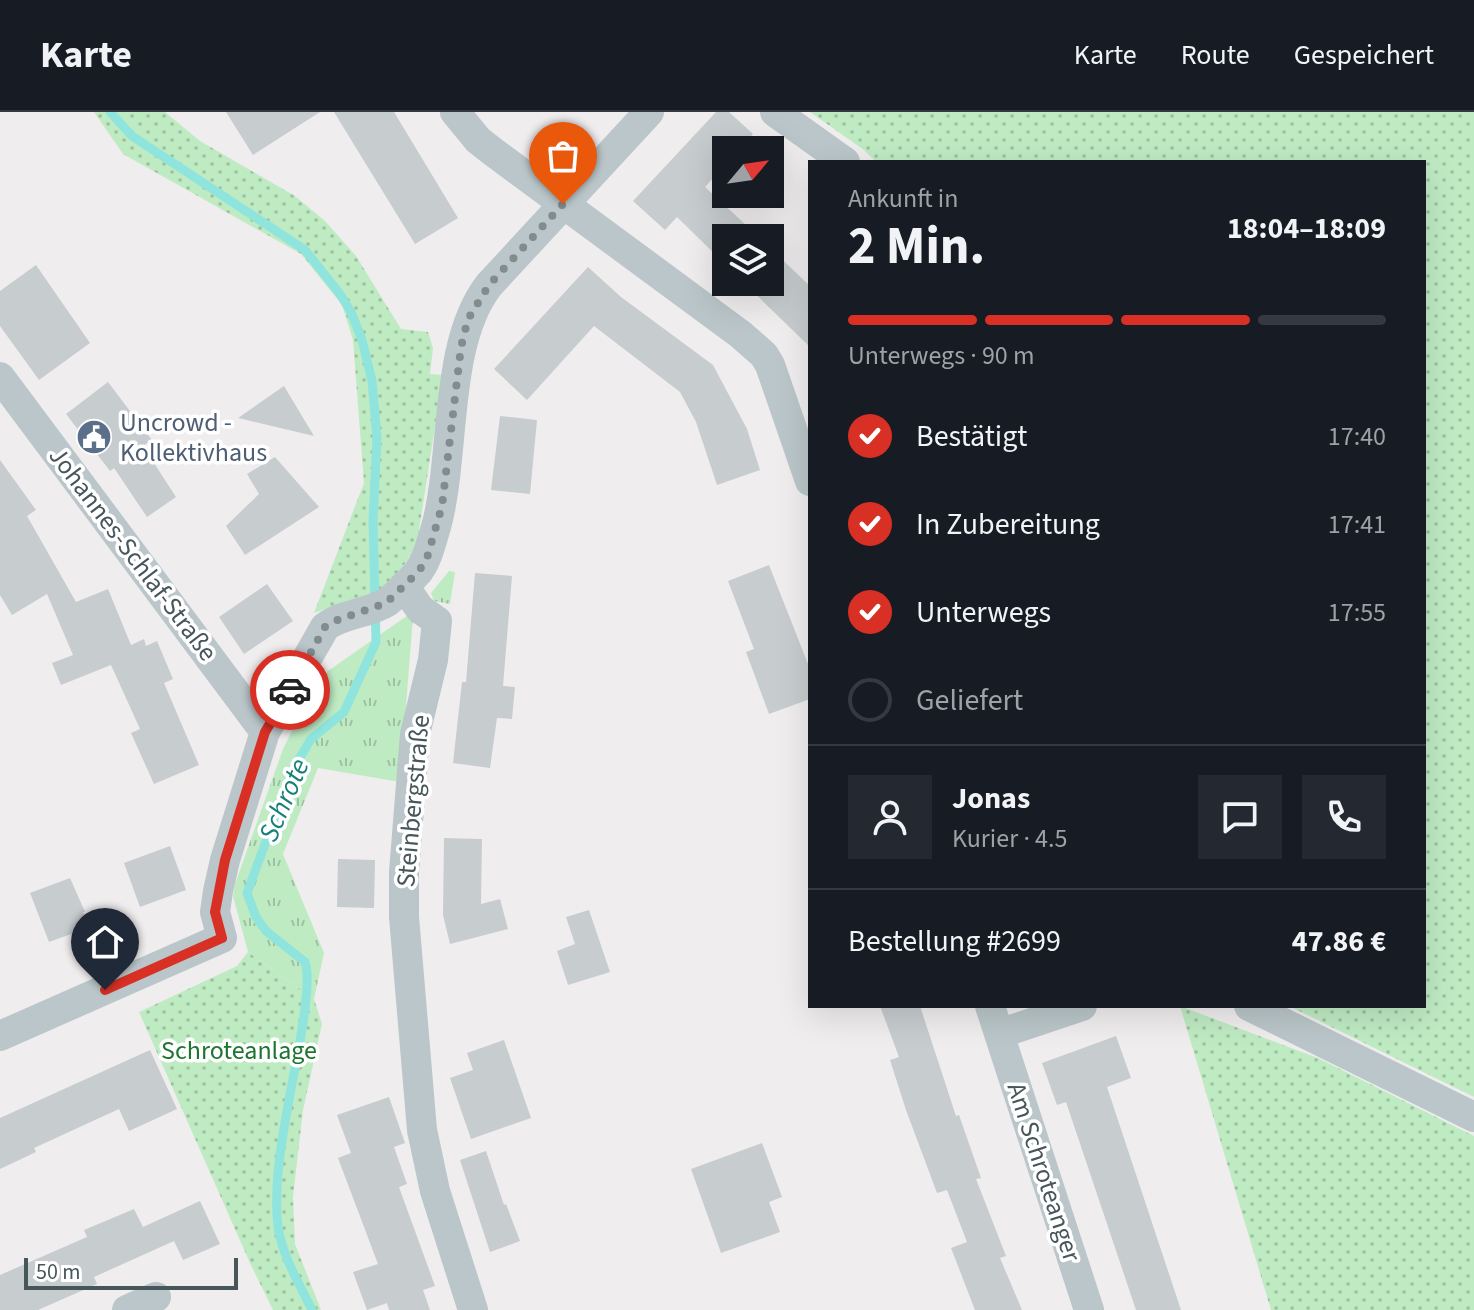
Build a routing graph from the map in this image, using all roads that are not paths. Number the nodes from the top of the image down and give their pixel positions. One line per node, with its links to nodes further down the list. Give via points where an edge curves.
1 (455, 112): 5 (street, via 478,140)
2 (649, 112): 5 (street)
3 (775, 112): 4 (street)
4 (842, 160)
5 (563, 204): 7 (street, via 764,355); 8 (street, via 489,285 468,319 442,506 427,558)
6 (0, 377): 9 (street, Johannes-Schlaf-Straße)
7 (808, 475)
8 (395, 594): 9 (street, via 322,632); 17 (street, Steinbergstraße, via 437,621 415,734 404,917 420,1115 435,1191)
9 (265, 732): 13 (street, via 218,891 215,912 222,938)
10 (1069, 1008): 12 (street, Am Schroteanger)
11 (1253, 1008): 14 (street)
12 (994, 1020): 18 (street, Am Schroteanger)
13 (0, 1036)
14 (1474, 1117)
15 (156, 1297): 16 (street)
16 (127, 1310)
17 (473, 1310)
18 (1089, 1310)

